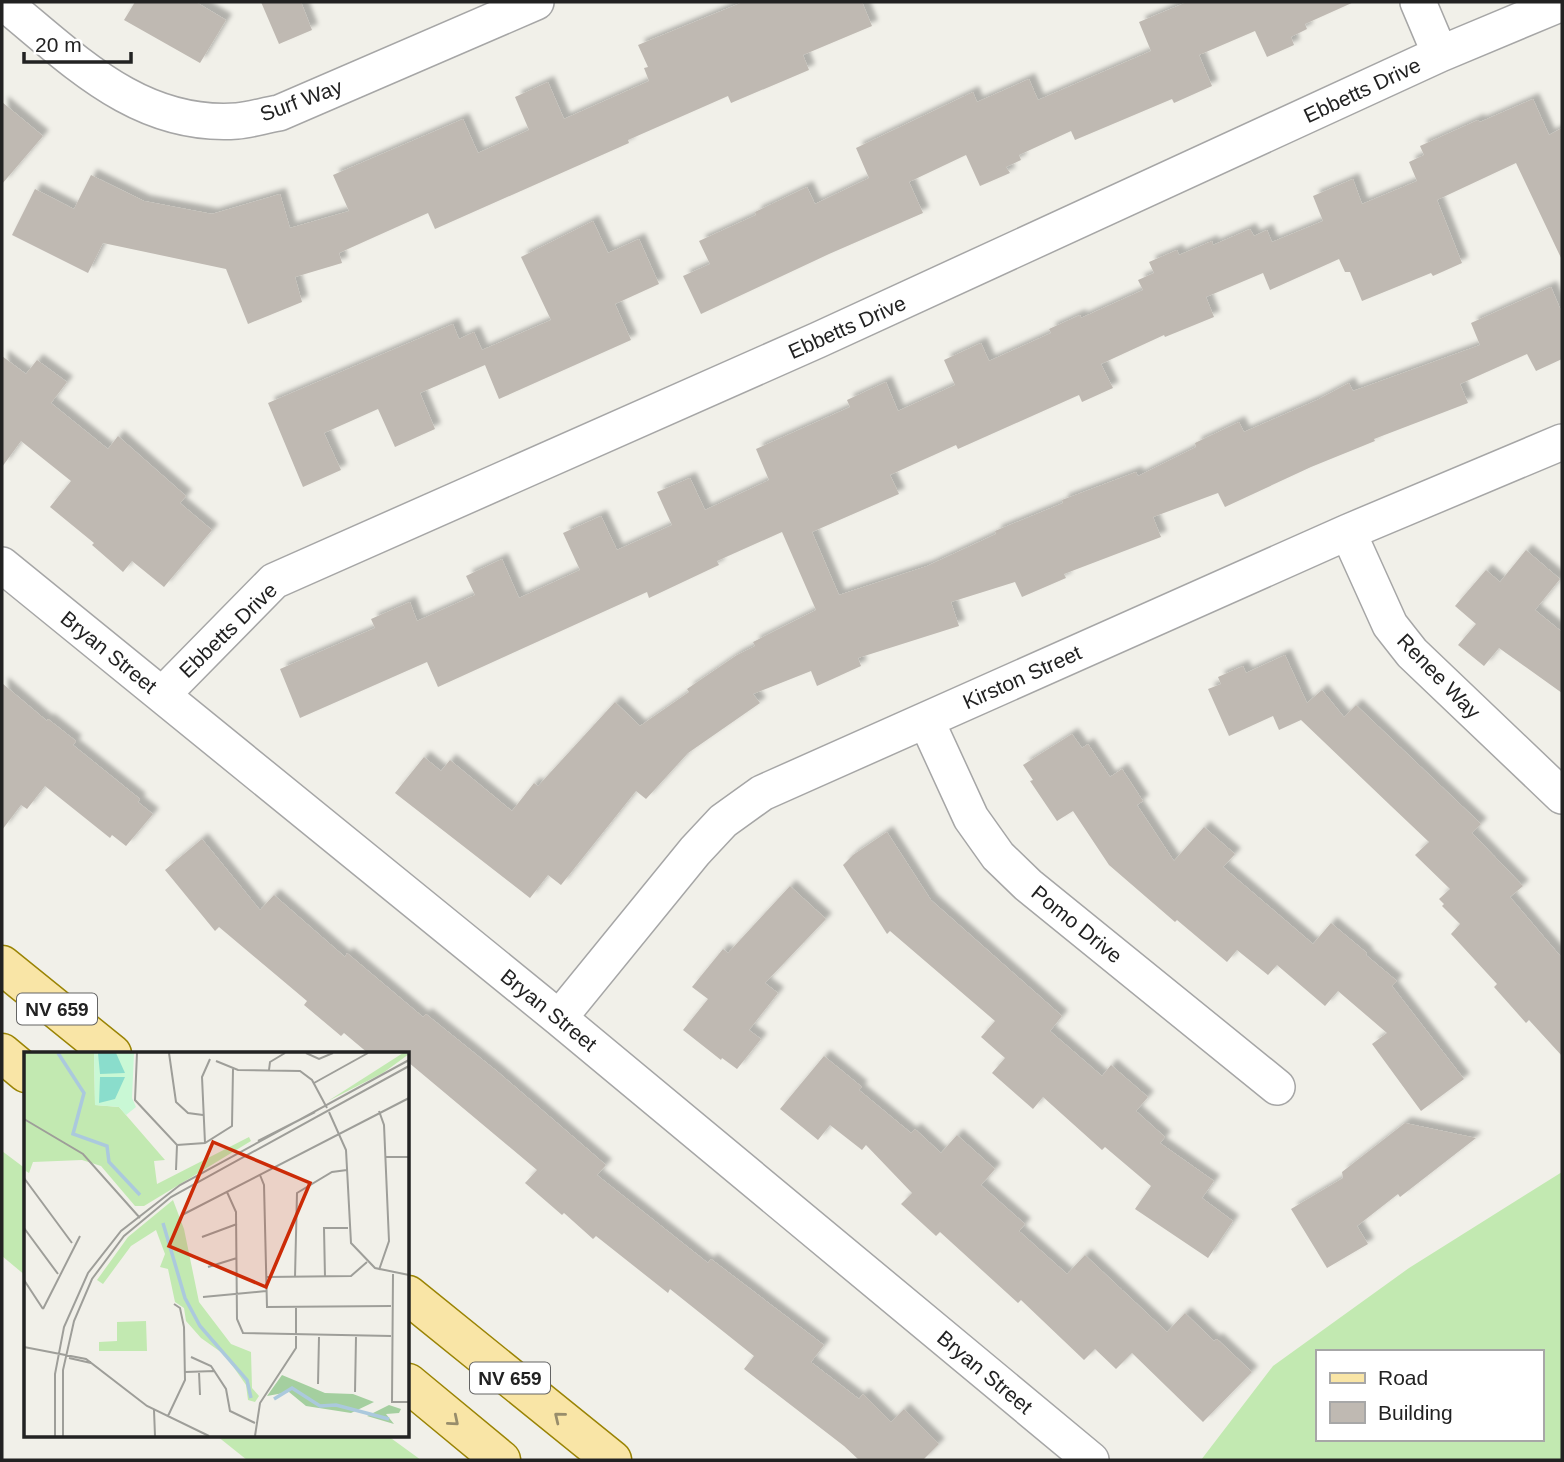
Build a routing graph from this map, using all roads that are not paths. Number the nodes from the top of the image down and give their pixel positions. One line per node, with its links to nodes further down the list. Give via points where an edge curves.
1 (536, 2): 4 (street, Surf Way, via 279,113 237,121 191,119 146,107 111,89)
2 (1418, 2): 5 (street)
3 (1562, 3): 5 (street, Ebbetts Drive)
4 (16, 6)
5 (1440, 54): 9 (street, Ebbetts Drive, via 818,340 274,582)
6 (1562, 442): 7 (street, Kirston Street)
7 (1348, 533): 10 (street, Kirston Street); 11 (street, Renee Way, via 1390,625 1412,653)
8 (2, 565): 9 (street, Bryan Street)
9 (162, 695): 13 (street, Bryan Street)
10 (926, 720): 13 (street, Kirston Street, via 762,793 723,821); 17 (street, Pomo Drive, via 971,818 998,856)
11 (1562, 796)
12 (2, 965): 14 (main road, NV 659)
13 (559, 1018): 22 (street, Bryan Street)
14 (110, 1052)
15 (2, 1053): 16 (main road)
16 (24, 1071)
17 (1277, 1087)
18 (410, 1297): 21 (main road, NV 659, one-way to 18)
19 (410, 1384): 20 (main road, NV 659, one-way to 20)
20 (501, 1460)
21 (611, 1460)
22 (1091, 1460)

